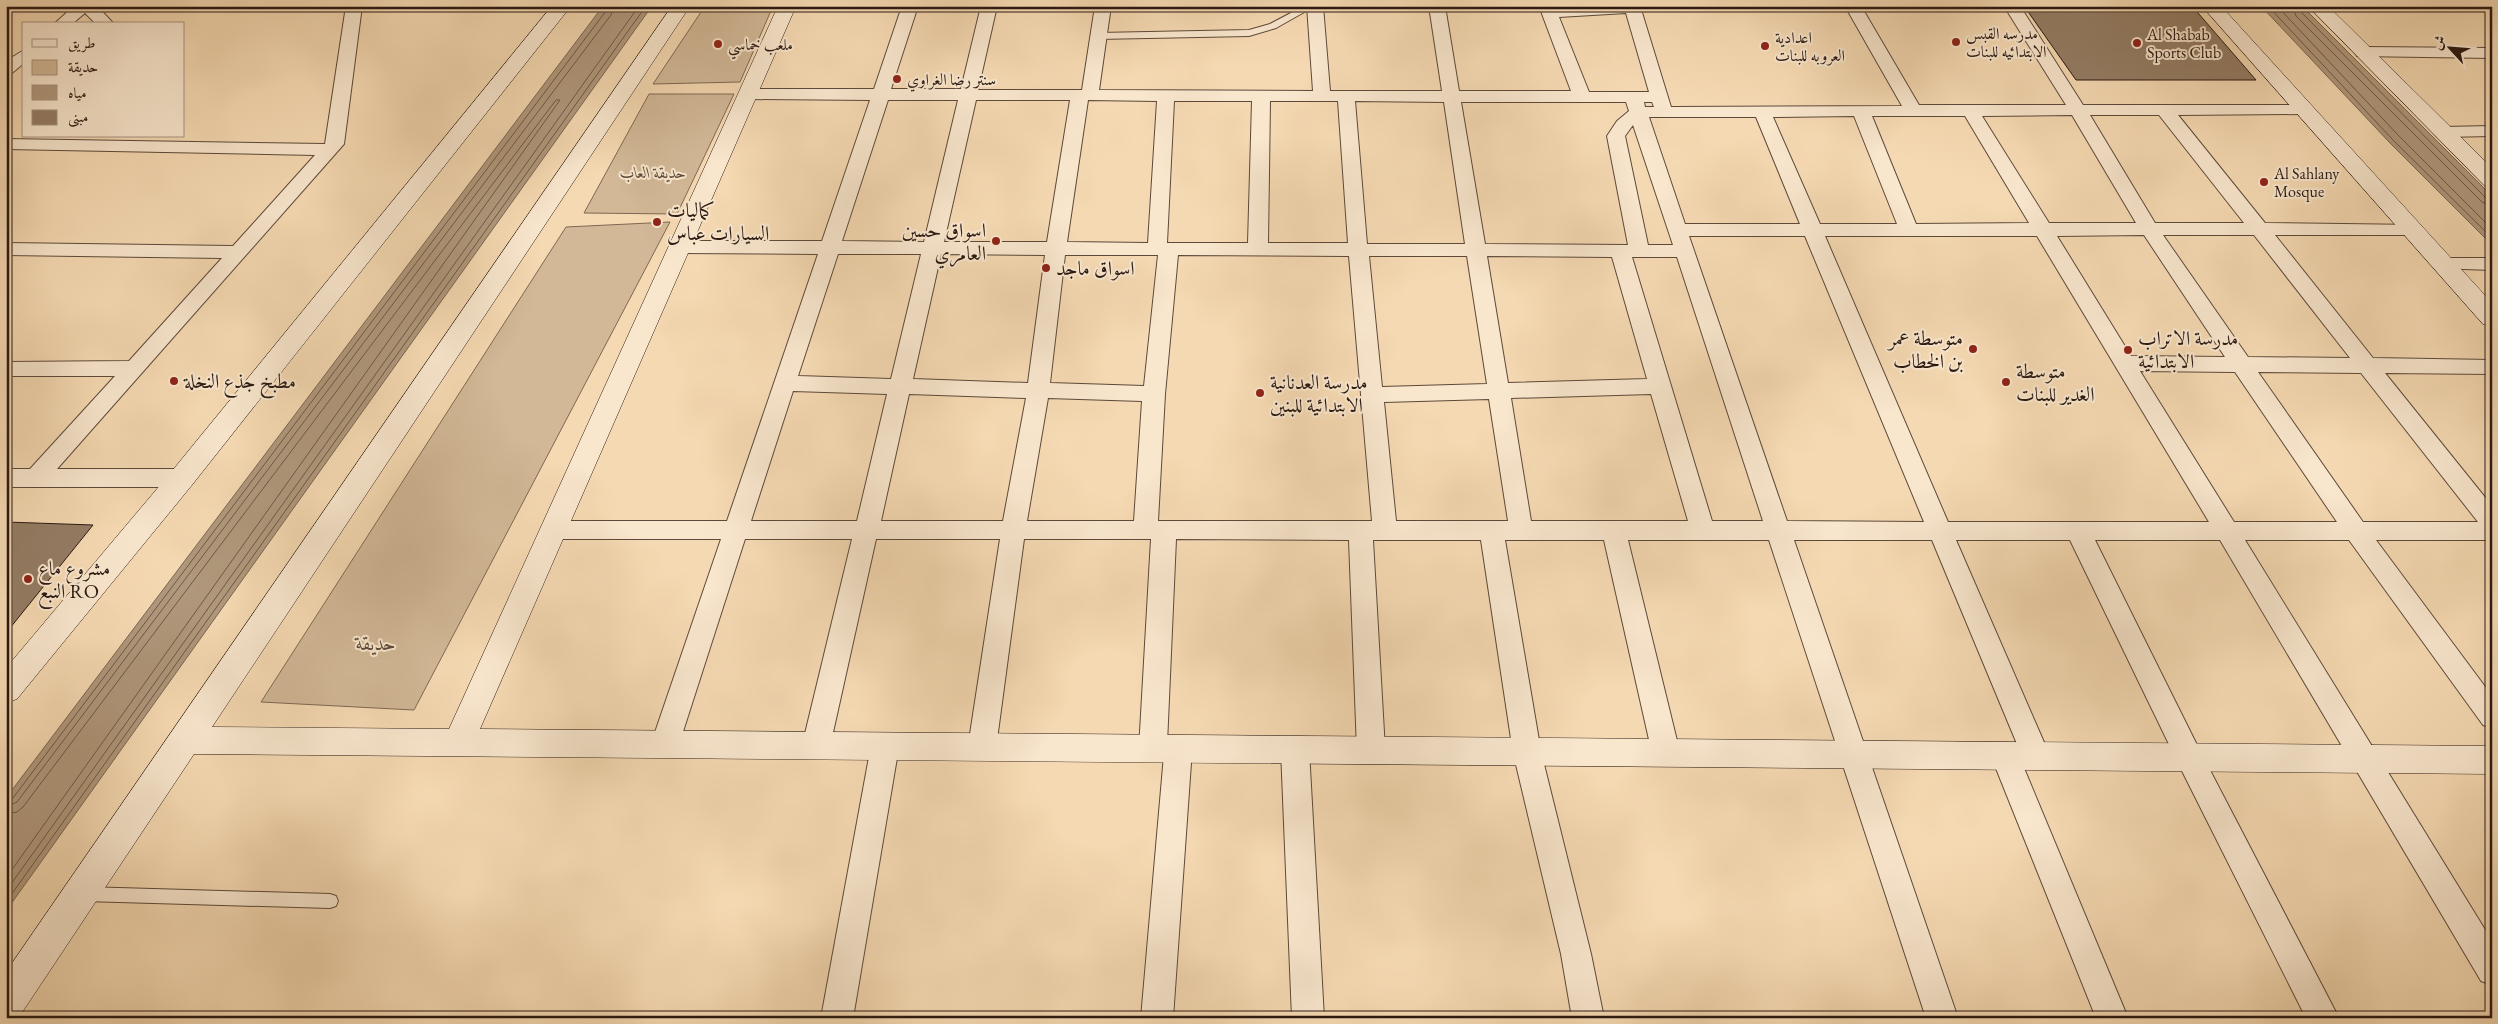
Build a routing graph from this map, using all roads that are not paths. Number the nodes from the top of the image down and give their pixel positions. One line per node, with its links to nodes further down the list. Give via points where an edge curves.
1 (85, 6): 18 (street); 19 (street)
2 (354, 6): 48 (street, via 335,144)
3 (562, 6): 86 (street)
4 (681, 6): 106 (street)
5 (787, 6): 25 (street)
6 (910, 6): 26 (street)
7 (989, 6): 27 (street)
8 (1102, 6): 20 (street)
9 (1311, 6): 20 (lane, via 1273,26 1248,33)
10 (1315, 6): 31 (street)
11 (1437, 6): 33 (street)
12 (1853, 6): 38 (street)
13 (2012, 6): 40 (street)
14 (2211, 6): 37 (street)
15 (2317, 6): 21 (street)
16 (1632, 7): 17 (street); 35 (street)
17 (1549, 10): 34 (street)
18 (65, 22)
19 (104, 22)
20 (1098, 36): 28 (street)
21 (2362, 52): 22 (street); 45 (street)
22 (2492, 53)
23 (22, 57): 24 (street)
24 (6, 69)
25 (748, 94): 26 (street); 57 (street)
26 (881, 95): 27 (street); 58 (street)
27 (968, 95): 28 (street); 59 (street)
28 (1085, 95): 29 (street); 60 (street)
29 (1166, 96): 30 (street); 62 (street)
30 (1261, 96): 31 (street); 63 (street)
31 (1322, 96): 32 (street)
32 (1346, 96): 33 (street); 64 (street)
33 (1452, 96): 34 (street); 65 (street)
34 (1582, 97): 36 (street)
35 (1661, 104): 36 (street); 42 (street)
36 (1636, 105): 56 (street); 66 (street, via 1616,136)
37 (2303, 109): 41 (street); 53 (street)
38 (1913, 110): 39 (street); 43 (street)
39 (1970, 110): 40 (street); 50 (street)
40 (2078, 110): 41 (street); 51 (street)
41 (2164, 110): 52 (street)
42 (1762, 111): 43 (street); 54 (street)
43 (1861, 111): 55 (street)
44 (2492, 131): 45 (street)
45 (2443, 132): 49 (street)
46 (160, 142): 47 (street); 48 (street)
47 (6, 144)
48 (330, 150): 67 (street)
49 (2492, 180)
50 (2042, 229): 51 (street); 55 (street); 71 (street)
51 (2149, 229): 52 (street); 72 (street)
52 (2259, 229): 53 (street); 73 (street)
53 (2411, 229): 68 (street)
54 (1813, 230): 55 (street); 56 (street); 99 (street)
55 (1909, 230)
56 (1682, 241): 66 (street); 98 (street)
57 (680, 247): 58 (street); 88 (street)
58 (830, 248): 59 (street); 77 (street)
59 (932, 248): 60 (street); 78 (street)
60 (1056, 248): 62 (street); 80 (street)
61 (6, 249): 67 (street)
62 (1163, 249): 63 (street); 82 (street)
63 (1258, 250): 64 (street)
64 (1358, 250): 65 (street); 83 (street)
65 (1476, 250): 66 (street); 81 (street)
66 (1630, 251): 79 (street)
67 (239, 252): 75 (street)
68 (2443, 264): 69 (street); 70 (street)
69 (2492, 264)
70 (2492, 318)
71 (2124, 363): 72 (street); 101 (street)
72 (2242, 364): 73 (street); 102 (street)
73 (2367, 366): 74 (street); 87 (street)
74 (2492, 367)
75 (136, 368): 76 (street); 85 (street)
76 (6, 369)
77 (786, 383): 78 (street); 89 (street)
78 (900, 386): 80 (street); 90 (street)
79 (1660, 386): 81 (street); 97 (street)
80 (1038, 390): 82 (street); 91 (street)
81 (1498, 391): 83 (street); 95 (street)
82 (1154, 394): 92 (street)
83 (1372, 395): 93 (street)
84 (6, 478): 85 (street)
85 (36, 478): 86 (street)
86 (182, 478): 104 (street)
87 (2492, 523)
88 (554, 530): 89 (street); 107 (street)
89 (737, 530): 90 (street); 108 (street)
90 (866, 530): 91 (street); 109 (street)
91 (1013, 530): 92 (street); 111 (street)
92 (1154, 530): 93 (street); 112 (street)
93 (1373, 531): 94 (street); 114 (street)
94 (1492, 531): 95 (street); 115 (street)
95 (1520, 531): 96 (street)
96 (1614, 531): 97 (street); 116 (street)
97 (1703, 531): 98 (street)
98 (1779, 531): 99 (street); 117 (street)
99 (1940, 531): 100 (street); 119 (street)
100 (2078, 531): 101 (street); 120 (street)
101 (2227, 531): 102 (street); 121 (street)
102 (2356, 531): 103 (street); 105 (street)
103 (2492, 531)
104 (6, 690)
105 (2492, 718)
106 (187, 740): 107 (street); 123 (street)
107 (459, 742): 108 (street)
108 (665, 744): 109 (street)
109 (816, 746): 110 (street)
110 (885, 746): 111 (street); 127 (street)
111 (982, 747): 112 (street)
112 (1165, 749): 113 (street); 128 (street)
113 (1295, 750): 114 (street); 129 (street)
114 (1371, 750): 115 (street)
115 (1527, 752): 116 (street); 130 (street, via 1576,954)
116 (1666, 753): 117 (street)
117 (1854, 755): 118 (street); 131 (street)
118 (2005, 756): 119 (street); 132 (street)
119 (2036, 756): 120 (street)
120 (2189, 757): 121 (street); 133 (street)
121 (2366, 759): 122 (street); 125 (street)
122 (2492, 760)
123 (82, 894): 124 (lane); 126 (street)
124 (330, 901)
125 (2492, 970)
126 (6, 1004)
127 (837, 1018)
128 (1157, 1018)
129 (1308, 1018)
130 (1588, 1018)
131 (1942, 1018)
132 (2112, 1018)
133 (2324, 1018)

